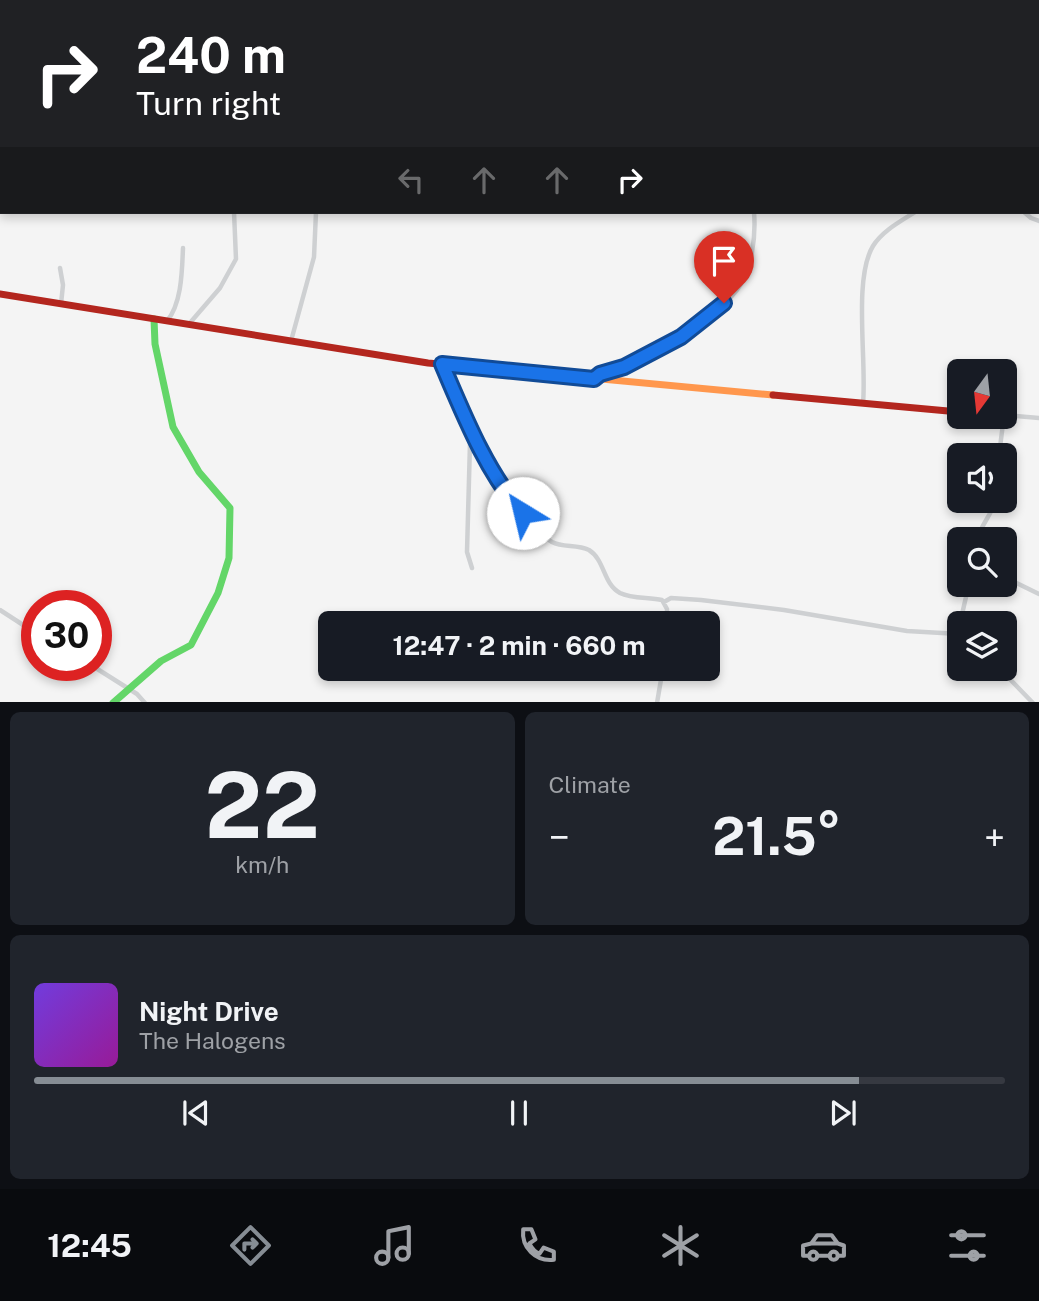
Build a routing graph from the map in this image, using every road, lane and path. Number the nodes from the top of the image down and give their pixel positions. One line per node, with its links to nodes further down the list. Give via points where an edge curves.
1 (234, 214): 11 (street, via 236,259 220,288)
2 (316, 214): 12 (street, via 314,257)
3 (754, 214): 14 (street, via 748,267 737,290 681,337)
4 (912, 214): 15 (street, via 880,238 870,254 862,296)
5 (183, 248): 10 (street, via 181,280 172,315)
6 (60, 268): 8 (street)
7 (0, 294): 8 (street)
8 (61, 304): 9 (street)
9 (154, 319): 10 (street); 33 (street, via 171,420 199,472 228,503 230,549 223,581 191,645 161,661)
10 (166, 321): 11 (street)
11 (189, 325): 12 (street)
12 (291, 341): 13 (street)
13 (442, 364): 14 (street); 19 (street)
14 (594, 379): 15 (street)
15 (863, 404): 16 (street)
16 (947, 411)
17 (1017, 417): 18 (street)
18 (1039, 418)
19 (467, 419): 22 (street, via 467,552); 25 (street, via 510,499 538,530 555,543 593,553 619,593)
20 (991, 513): 21 (street)
21 (981, 527)
22 (472, 568)
23 (1017, 583): 24 (street)
24 (1039, 594)
25 (664, 602): 27 (street); 29 (street, via 671,598 701,600 907,631)
26 (0, 610): 28 (street)
27 (667, 611)
28 (21, 624)
29 (947, 632)
30 (112, 679): 33 (street)
31 (661, 681): 36 (street)
32 (1012, 681): 37 (street)
33 (129, 690): 34 (street); 35 (street)
34 (113, 702)
35 (145, 702)
36 (657, 702)
37 (1033, 702)

